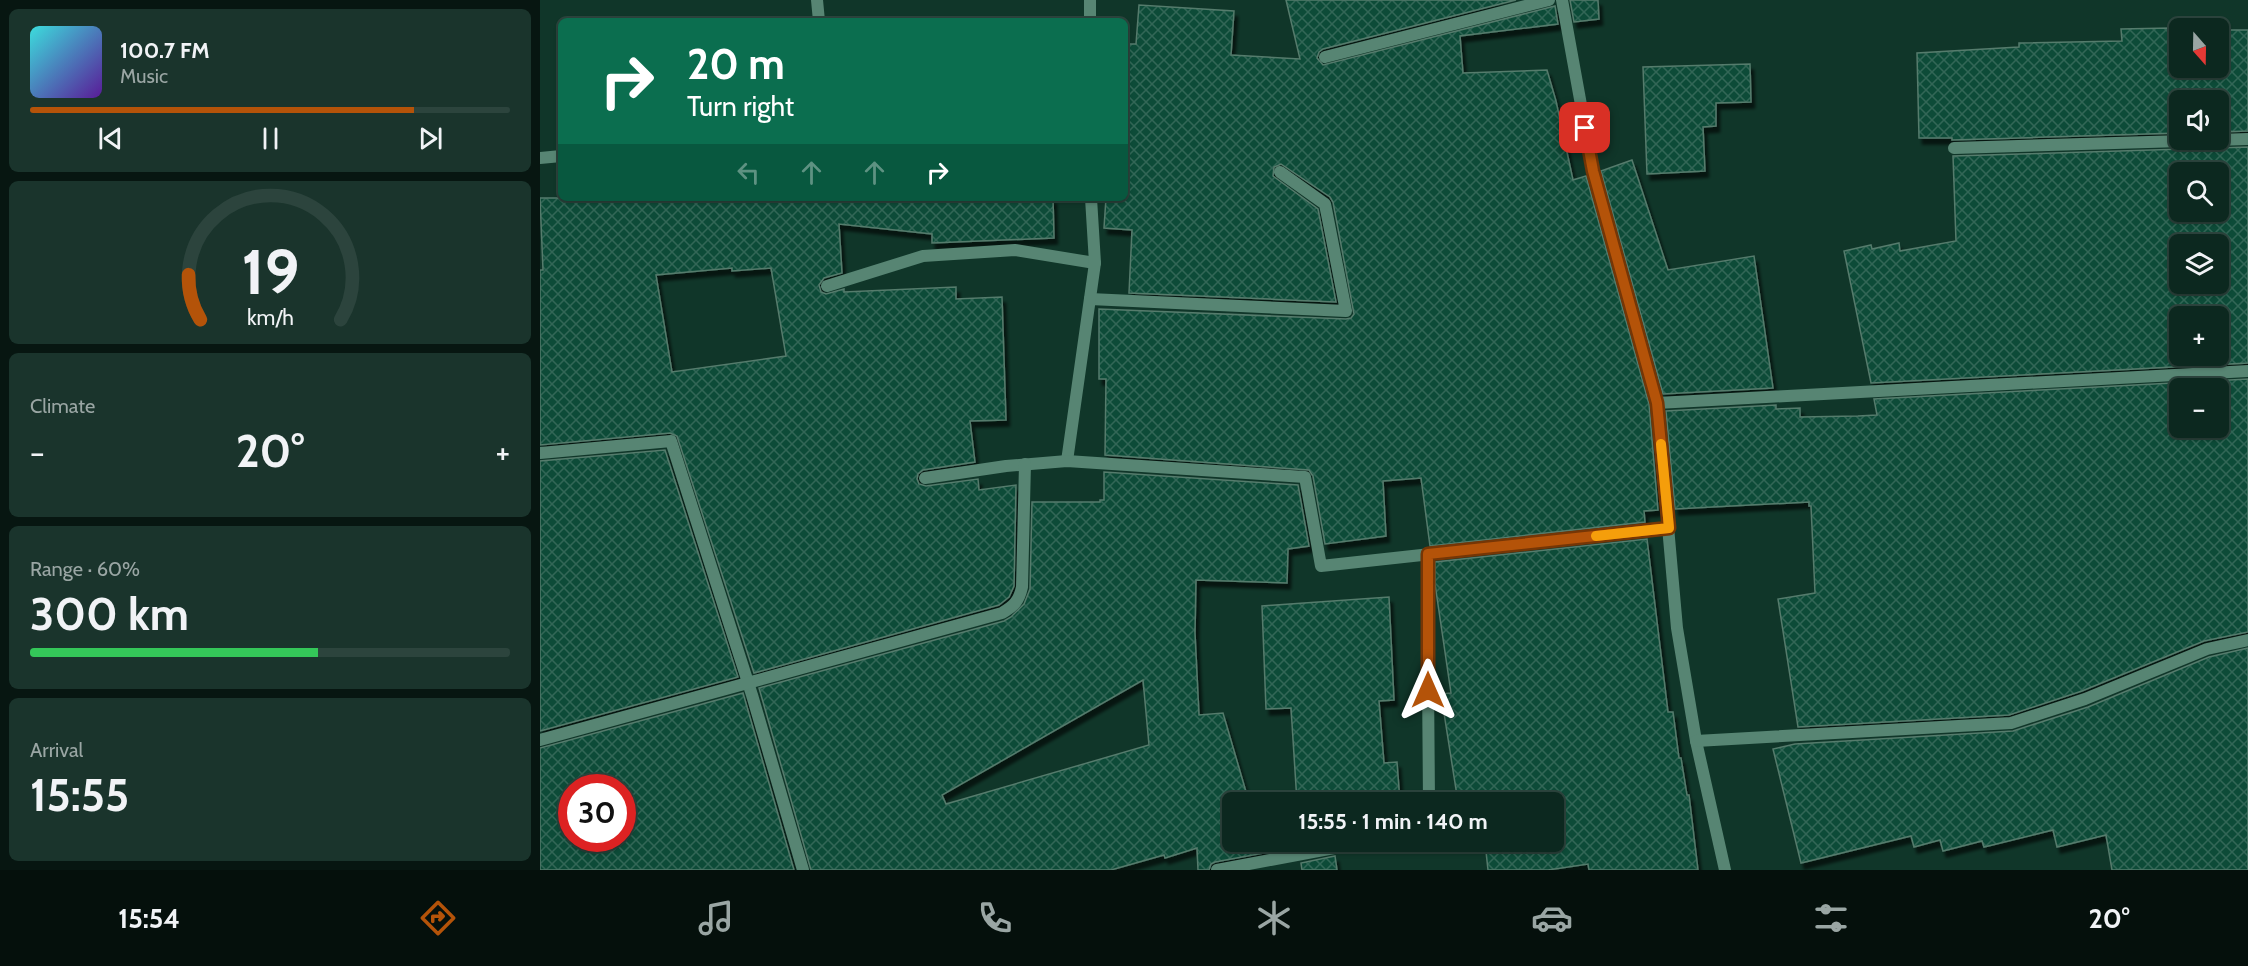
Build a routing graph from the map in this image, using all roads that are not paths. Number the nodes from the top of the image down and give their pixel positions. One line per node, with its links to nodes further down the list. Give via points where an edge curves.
1 (817, 0): 5 (street)
2 (1090, 0): 6 (street)
3 (1549, 0): 7 (street)
4 (1562, 0): 18 (street, via 1593,171)
5 (819, 18)
6 (1090, 18)
7 (1325, 57)
8 (2248, 139): 9 (street)
9 (1954, 148)
10 (558, 156): 11 (street)
11 (540, 158)
12 (1280, 172): 16 (street, via 1325,204 1346,311)
13 (1091, 201): 14 (street)
14 (1095, 263): 15 (street, via 1015,250 923,256); 16 (street)
15 (827, 286)
16 (1089, 299): 20 (street)
17 (2248, 371): 18 (street)
18 (1657, 403): 23 (street)
19 (540, 453): 26 (street, via 671,441)
20 (1067, 461): 21 (street); 24 (street, via 1305,477 1321,566)
21 (1025, 464): 22 (street); 26 (street, via 1022,587 1014,606 1002,613)
22 (925, 478)
23 (1669, 528): 24 (street); 28 (street, via 1677,627)
24 (1428, 554): 29 (street)
25 (2248, 640): 28 (street, via 2207,649 2085,699 2012,723)
26 (749, 684): 27 (street); 31 (street)
27 (540, 740)
28 (1696, 741): 33 (street)
29 (1429, 792)
30 (1313, 852): 32 (street)
31 (803, 870)
32 (1217, 870)
33 (1725, 870)

